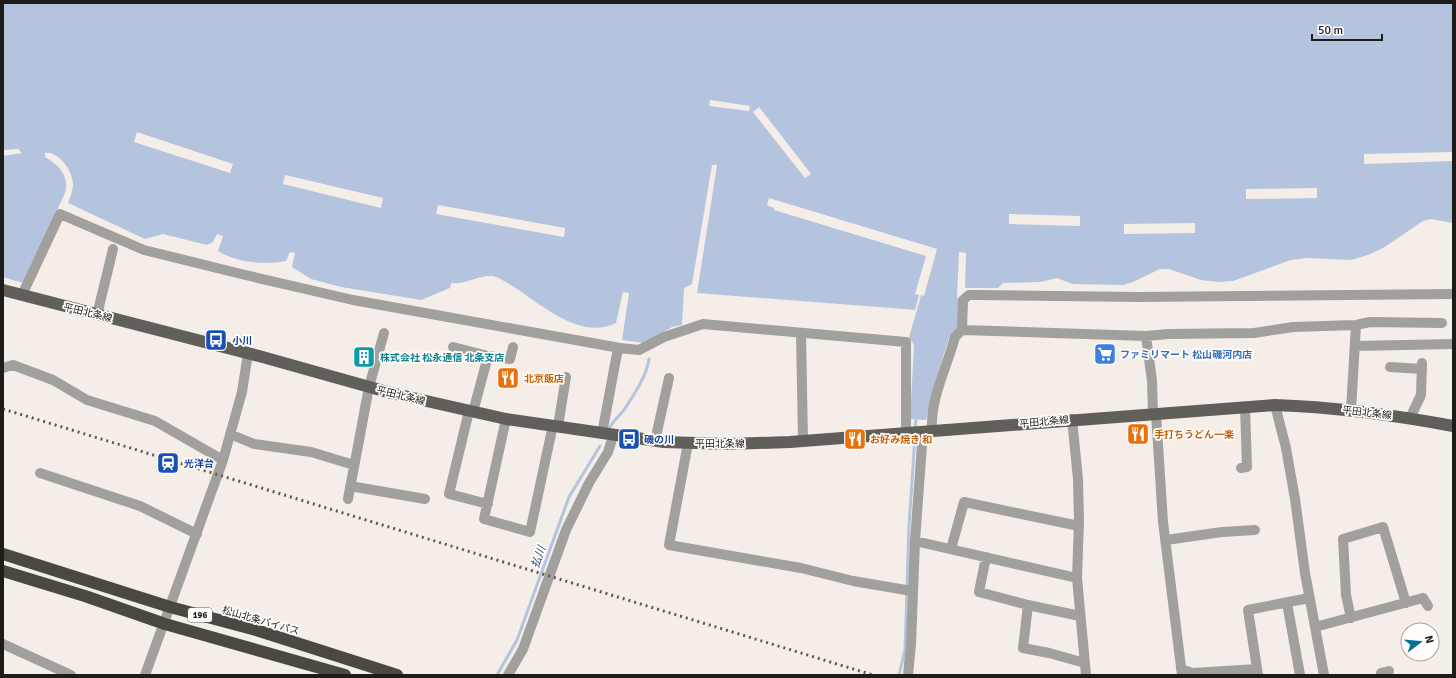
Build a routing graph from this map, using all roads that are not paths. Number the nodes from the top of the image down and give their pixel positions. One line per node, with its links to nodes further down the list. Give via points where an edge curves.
1 (113, 249): 5 (street)
2 (3, 290): 4 (main road, 平田北条線)
3 (1453, 294): 8 (street, via 1138,297 977,295 963,300)
4 (22, 295): 5 (main road, 平田北条線); 16 (street, via 60,214 144,250 241,274 353,300)
5 (97, 315): 17 (main road, 平田北条線)
6 (1442, 323): 7 (street, via 1370,322)
7 (1356, 325): 11 (street, via 1293,327 1254,333); 13 (street)
8 (962, 330): 11 (street); 34 (street, via 955,337 936,398 932,421)
9 (384, 333): 23 (street)
10 (801, 333): 16 (street, via 704,324 664,337 639,350); 34 (street, via 906,342); 38 (street)
11 (1146, 336): 28 (street)
12 (1453, 344): 13 (street)
13 (1354, 346): 26 (street)
14 (453, 347): 18 (street)
15 (513, 347): 18 (street, via 510,359)
16 (618, 348): 36 (street)
17 (248, 353): 23 (main road, 平田北条線); 35 (street, via 242,392)
18 (488, 356): 27 (street)
19 (3, 368): 40 (street, via 13,365 54,380 87,400 155,421)
20 (1396, 370): 29 (street, via 1422,366 1421,395)
21 (566, 377): 32 (street)
22 (669, 378): 37 (street)
23 (369, 387): 27 (main road, 平田北条線); 41 (street)
24 (1275, 405): 25 (main road, 平田北条線); 26 (main road, 平田北条線); 59 (street, via 1295,499)
25 (1244, 407): 28 (main road, 平田北条線); 42 (street, via 1247,467)
26 (1351, 410): 29 (main road, 平田北条線)
27 (471, 412): 30 (main road, 平田北条線); 47 (street, via 449,494)
28 (1155, 413): 31 (main road, 平田北条線); 51 (street)
29 (1410, 418): 33 (main road, 平田北条線)
30 (506, 419): 32 (main road, 平田北条線); 47 (street)
31 (1072, 419): 34 (main road, 平田北条線); 48 (street, via 1078,479)
32 (555, 426): 36 (main road, 平田北条線); 47 (street, via 530,532 484,519)
33 (1453, 426)
34 (919, 431): 38 (main road, 平田北条線); 52 (street)
35 (230, 434): 40 (street); 41 (street, via 254,444 312,452)
36 (608, 435): 37 (main road, 平田北条線); 77 (street, via 608,452 589,483 566,530 523,649)
37 (655, 441): 39 (main road, 平田北条線)
38 (803, 441): 39 (main road, 平田北条線)
39 (688, 443): 58 (street, via 669,545 801,568)
40 (223, 460): 50 (street)
41 (354, 465): 44 (street)
42 (1241, 468)
43 (40, 474): 50 (street, via 140,506)
44 (350, 486): 45 (street); 46 (street)
45 (348, 499)
46 (425, 499)
47 (488, 504)
48 (1079, 526): 53 (street, via 964,502); 57 (street)
49 (1255, 530): 51 (street)
50 (197, 534): 64 (street)
51 (1166, 540): 71 (street)
52 (914, 541): 53 (street); 58 (street)
53 (951, 549): 55 (street)
54 (3, 554): 64 (highway, 松山北条バイパス / 196)
55 (986, 557): 57 (street); 62 (street, via 979,592)
56 (3, 571): 67 (highway, 196)
57 (1077, 578): 65 (street)
58 (909, 591): 78 (street, via 911,644)
59 (1309, 598): 60 (street); 68 (street)
60 (1287, 603): 72 (street, via 1248,610); 80 (street)
61 (1406, 603): 63 (street, via 1423,598); 66 (street); 66 (street, via 1383,527 1343,539 1346,596)
62 (1028, 605): 65 (street); 70 (street, via 1023,648)
63 (1428, 606)
64 (170, 607): 67 (street); 76 (highway, 松山北条バイパス / 196, via 256,630)
65 (1080, 616): 70 (street)
66 (1351, 618): 68 (street, via 1340,626)
67 (165, 624): 74 (street); 75 (highway, 196)
68 (1315, 627): 81 (street)
69 (3, 644): 73 (street)
70 (1085, 663): 79 (street)
71 (1181, 672): 72 (street)
72 (1258, 672)
73 (71, 675)
74 (145, 675)
75 (345, 675)
76 (398, 675)
77 (508, 675)
78 (908, 675)
79 (1086, 675)
80 (1300, 675)
81 (1324, 675)

